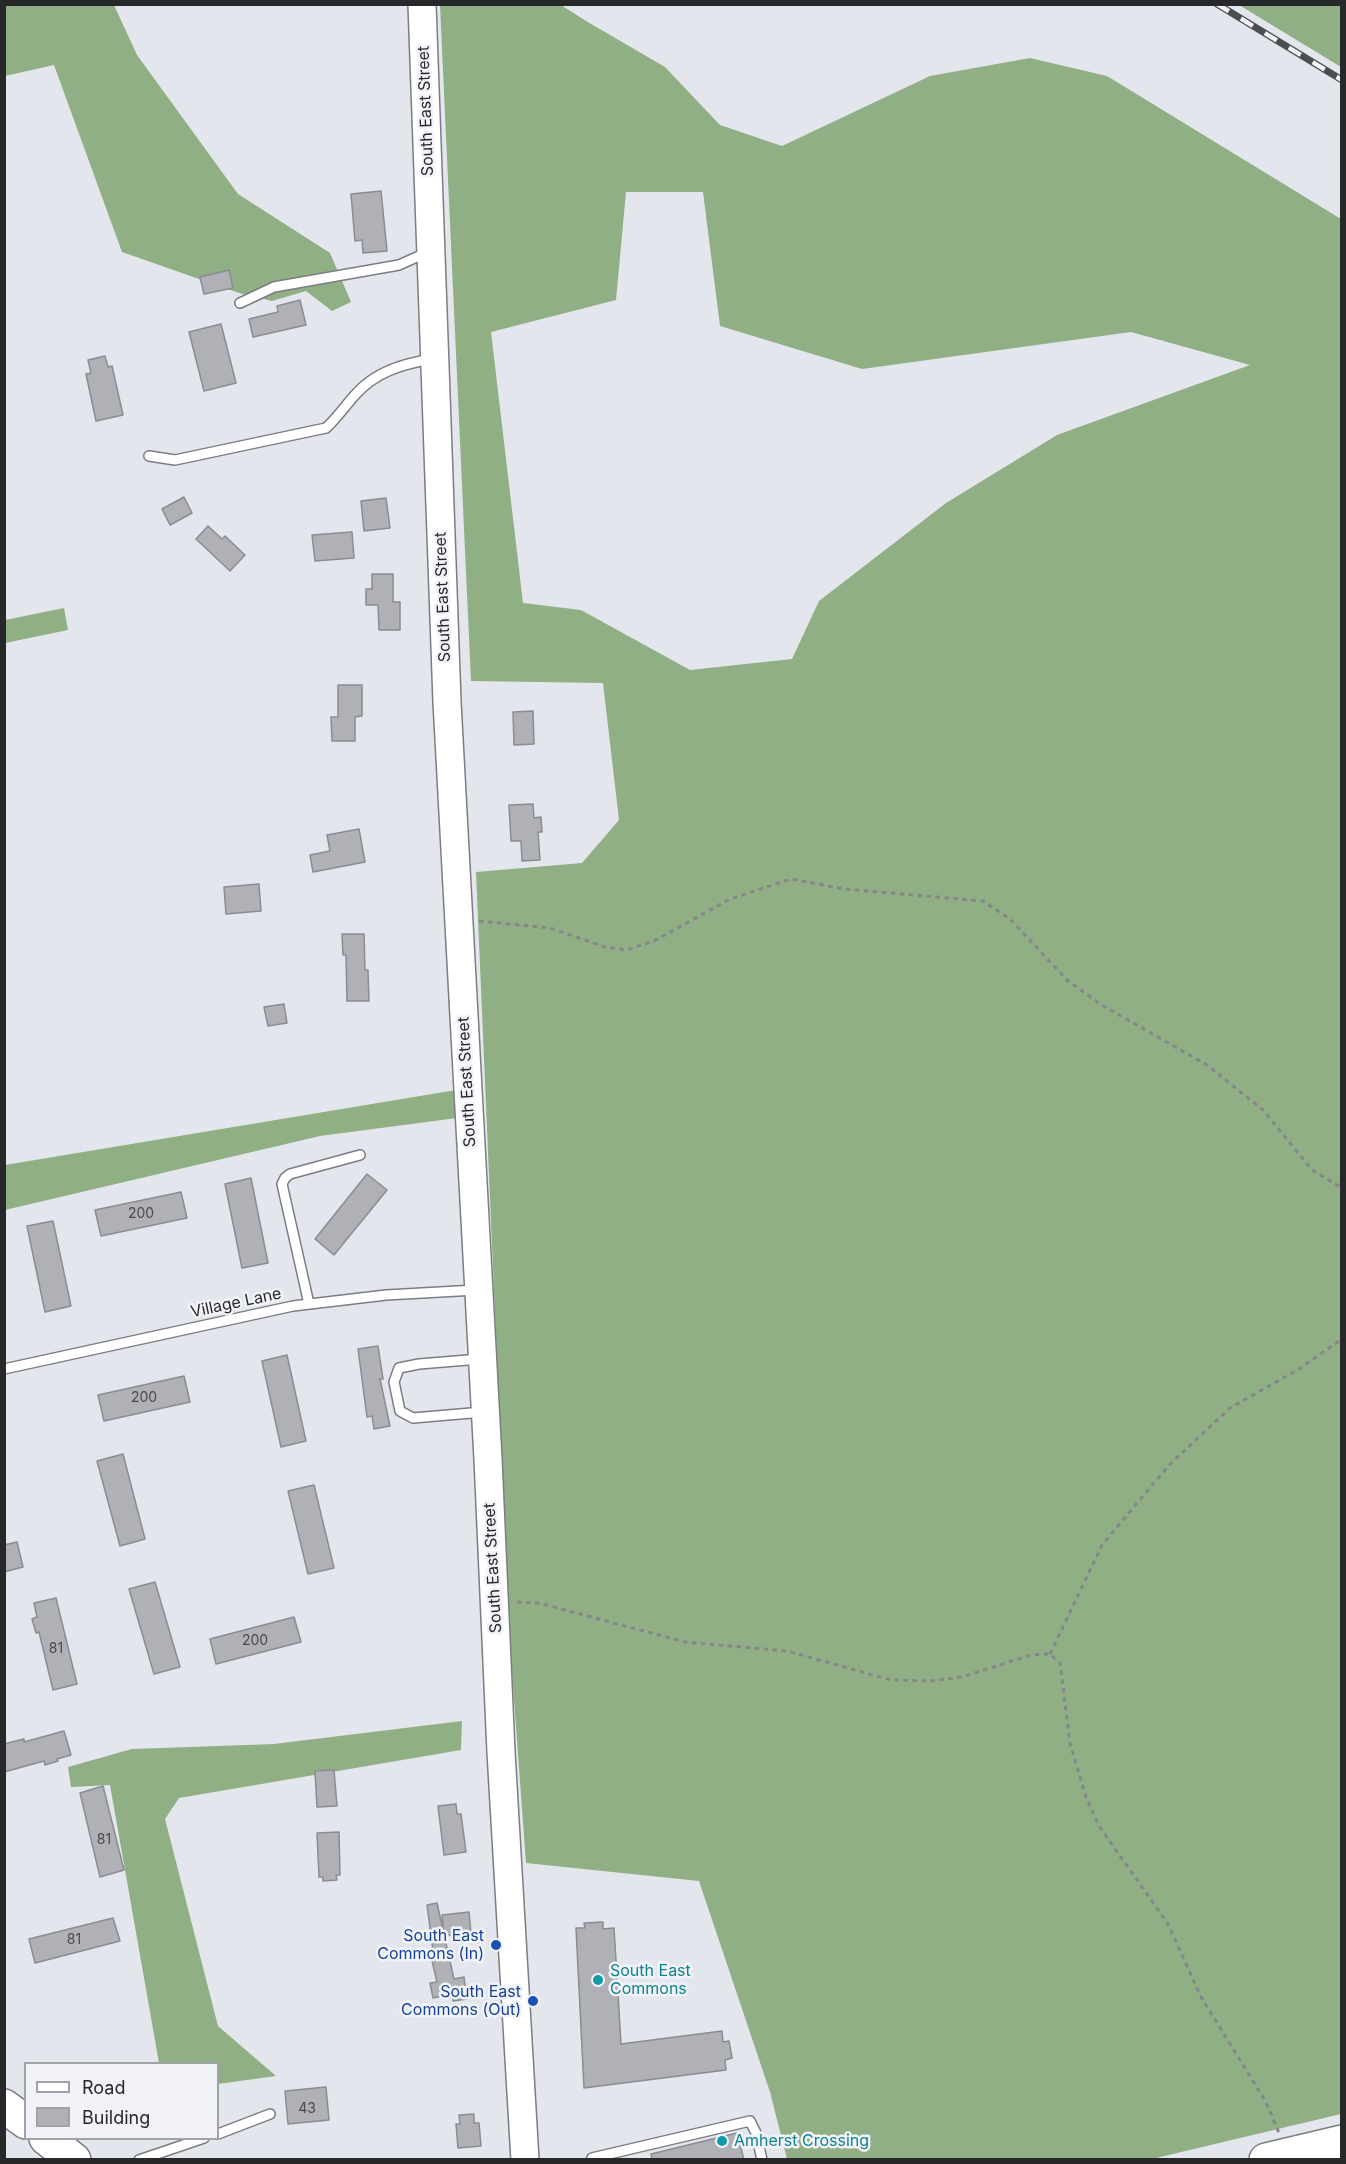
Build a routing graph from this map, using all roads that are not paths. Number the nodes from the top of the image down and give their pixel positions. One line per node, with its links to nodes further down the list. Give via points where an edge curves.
1 (422, 4): 2 (main road, South East Street)
2 (430, 251): 3 (lane, via 399,265 274,287); 4 (main road, South East Street)
3 (240, 303)
4 (434, 359): 5 (lane, via 408,363 374,377 326,428 175,460); 7 (main road, South East Street, via 447,702)
5 (149, 456)
6 (360, 1155): 8 (lane, via 290,1174 282,1184)
7 (478, 1290): 8 (lane, Village Lane); 9 (main road, South East Street)
8 (309, 1304): 10 (lane, Village Lane)
9 (482, 1359): 11 (main road, South East Street); 11 (lane, via 399,1368 394,1382 400,1411 413,1418)
10 (4, 1369)
11 (486, 1412): 23 (main road, South East Street)
12 (4, 2106): 14 (highway)
13 (270, 2114): 15 (lane)
14 (24, 2121)
15 (219, 2133)
16 (47, 2140): 21 (highway)
17 (201, 2140): 22 (lane)
18 (1341, 2142): 19 (highway)
19 (1277, 2157)
20 (592, 2159): 24 (lane); 25 (lane, via 750,2121)
21 (74, 2160)
22 (139, 2160)
23 (525, 2160)
24 (580, 2160)
25 (762, 2160)

